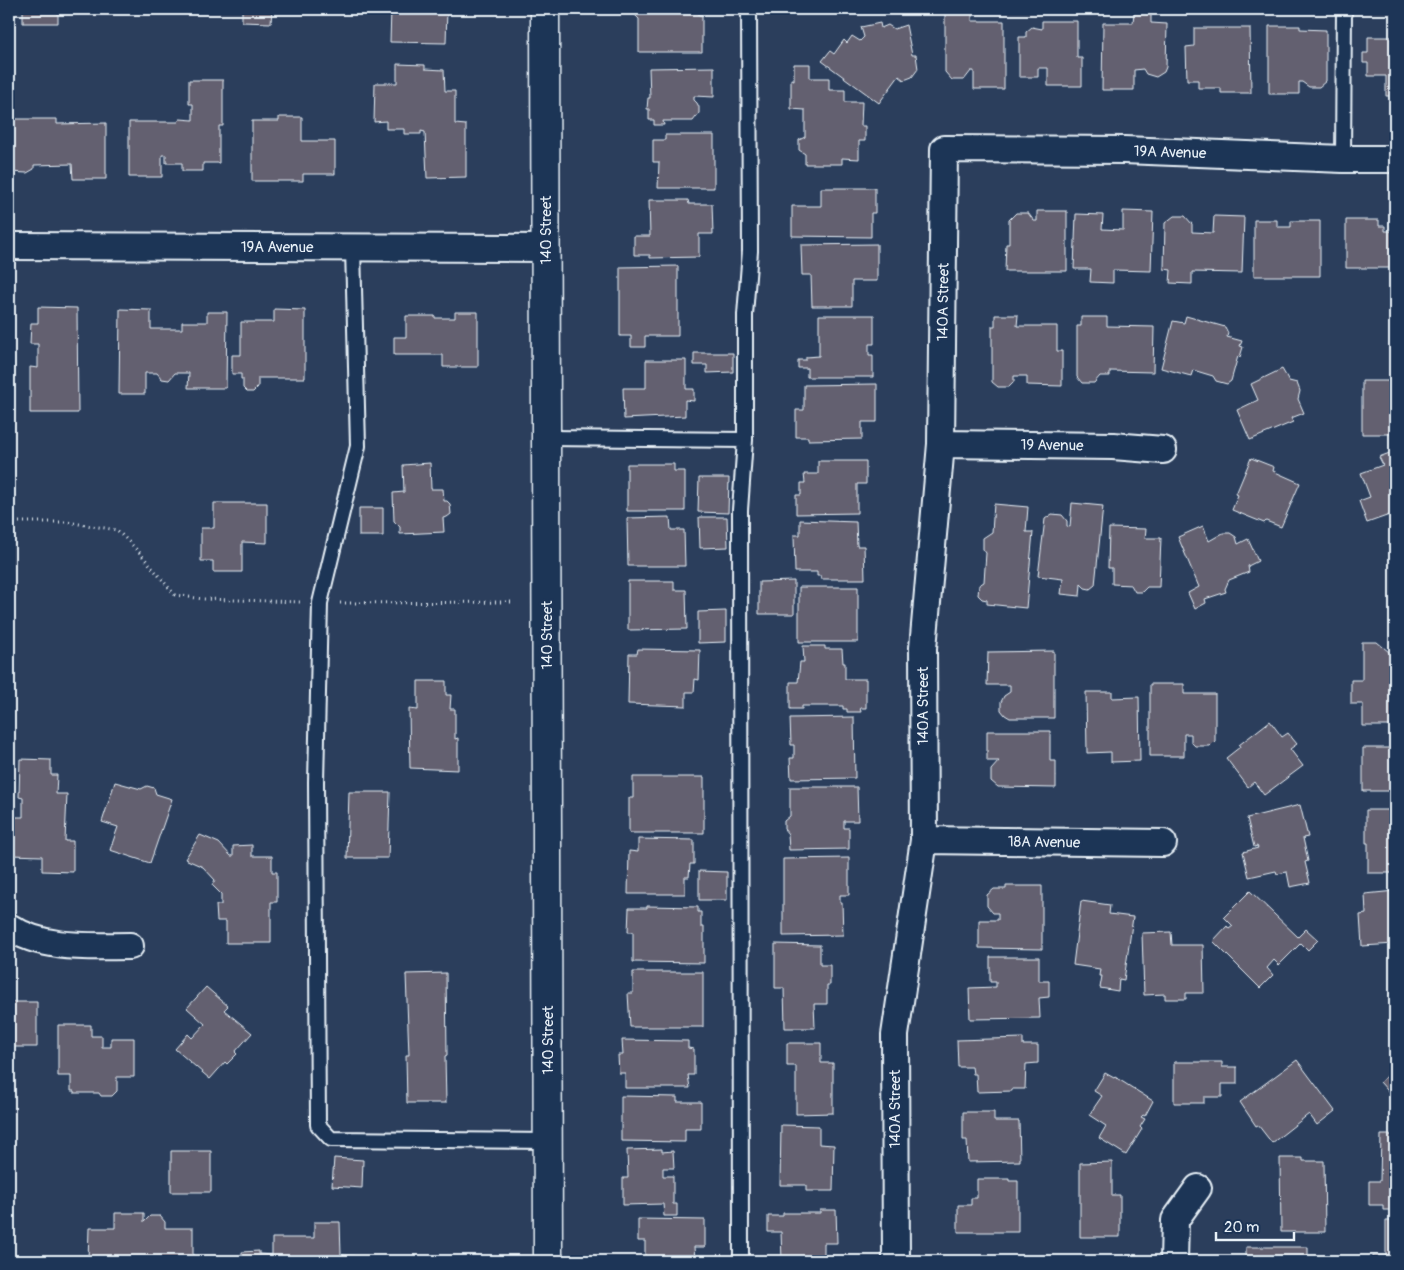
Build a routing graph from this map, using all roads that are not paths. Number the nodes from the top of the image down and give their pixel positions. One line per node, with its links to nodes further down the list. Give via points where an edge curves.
1 (545, 9): 9 (main road, 140 Street)
2 (749, 9): 11 (lane, via 750,250 745,315)
3 (1344, 9): 5 (lane)
4 (944, 149): 5 (street, 19A Avenue, via 1124,150); 12 (street, 140A Street)
5 (1343, 159): 6 (street, 19A Avenue)
6 (1395, 159)
7 (9, 246): 8 (street, 19A Avenue)
8 (353, 248): 9 (street, 19A Avenue); 18 (lane, via 358,446 320,603 316,782 318,1125 331,1139)
9 (546, 248): 10 (main road, 140 Street)
10 (547, 438): 11 (lane); 18 (main road, 140 Street)
11 (745, 440): 21 (lane, via 740,510)
12 (941, 444): 13 (street, 19 Avenue, via 1113,446); 14 (street, 140A Street, via 923,648)
13 (1163, 450)
14 (924, 840): 15 (street, 18A Avenue); 22 (street, 140A Street, via 895,1035)
15 (1163, 843)
16 (9, 927): 17 (street, via 18,933 58,945)
17 (130, 946)
18 (548, 1141): 20 (main road, 140 Street)
19 (1198, 1188): 23 (street, via 1175,1220)
20 (548, 1261)
21 (741, 1261)
22 (896, 1261)
23 (1174, 1261)

